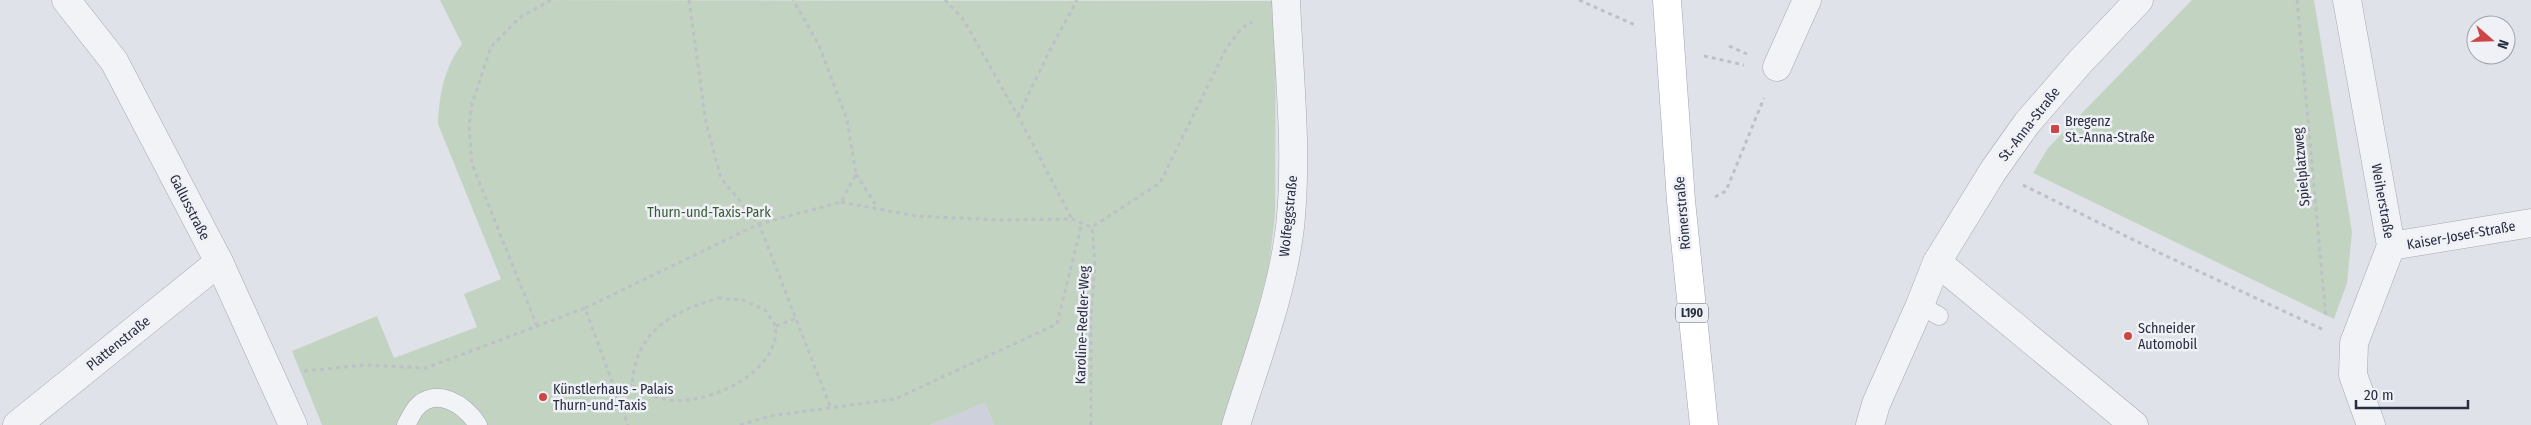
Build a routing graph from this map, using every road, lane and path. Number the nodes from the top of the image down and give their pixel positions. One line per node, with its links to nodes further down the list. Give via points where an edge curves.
1 (551, 0): 35 (path, via 519,18 491,47 472,104 469,126 472,164)
2 (689, 0): 28 (path, via 706,123 721,178)
3 (793, 0): 21 (path, via 818,46 847,120)
4 (945, 0): 19 (path, via 963,19)
5 (1078, 0): 19 (path)
6 (1286, 0): 48 (street, Wolfeggstraße, via 1294,149 1290,227 1281,280)
7 (1579, 0): 15 (path)
8 (1667, 0): 49 (main road, Römerstraße / L190, via 1681,201)
9 (1807, 0): 18 (street)
10 (2138, 0): 20 (street, St.-Anna-Straße, via 2026,123)
11 (2297, 0): 20 (path, Spielplatzweg, via 2328,331)
12 (2347, 0): 30 (street, Weiherstraße)
13 (74, 2): 31 (street, Gallusstraße, via 114,61)
14 (1258, 20): 29 (path, via 1242,28 1227,47 1160,183)
15 (1640, 28)
16 (1700, 55): 17 (path)
17 (1749, 66)
18 (1777, 67): 22 (path, via 1726,191)
19 (1018, 116): 25 (path)
20 (1993, 171): 32 (street, St.-Anna-Straße)
21 (856, 174): 23 (path); 24 (path)
22 (1712, 198)
23 (841, 202): 24 (path); 28 (path)
24 (878, 207): 25 (path, via 916,216)
25 (1072, 219): 26 (path)
26 (1082, 223): 29 (path); 40 (path, via 1057,324 895,399)
27 (2531, 223): 30 (street, Kaiser-Josef-Straße)
28 (759, 224): 33 (path); 34 (path)
29 (1092, 226): 47 (path, Karoline-Redler-Weg, via 1095,265 1091,317)
30 (2391, 246): 52 (street, Weiherstraße, via 2354,343 2353,375)
31 (219, 262): 37 (street, Gallusstraße); 41 (street, Plattenstraße)
32 (1937, 262): 50 (street, St.-Anna-Straße, via 1930,311 1876,404); 51 (street)
33 (585, 308): 35 (path); 39 (path)
34 (796, 318): 36 (path); 40 (path)
35 (537, 326): 37 (path, via 426,368 365,365)
36 (776, 326): 38 (path, via 774,345 761,365 742,380 714,394 696,400 662,399); 38 (path, via 764,310 743,300 718,298 685,309 656,327 633,368)
37 (272, 374): 42 (street, Gallusstraße)
38 (632, 384): 39 (path)
39 (616, 392): 45 (path)
40 (830, 406): 46 (path, via 770,416)
41 (17, 425)
42 (293, 425)
43 (406, 425): 44 (lane, via 416,407 436,396 463,408)
44 (478, 425)
45 (628, 425)
46 (740, 425)
47 (1091, 425)
48 (1236, 425)
49 (1704, 425)
50 (1870, 425)
51 (2134, 425)
52 (2371, 425)

